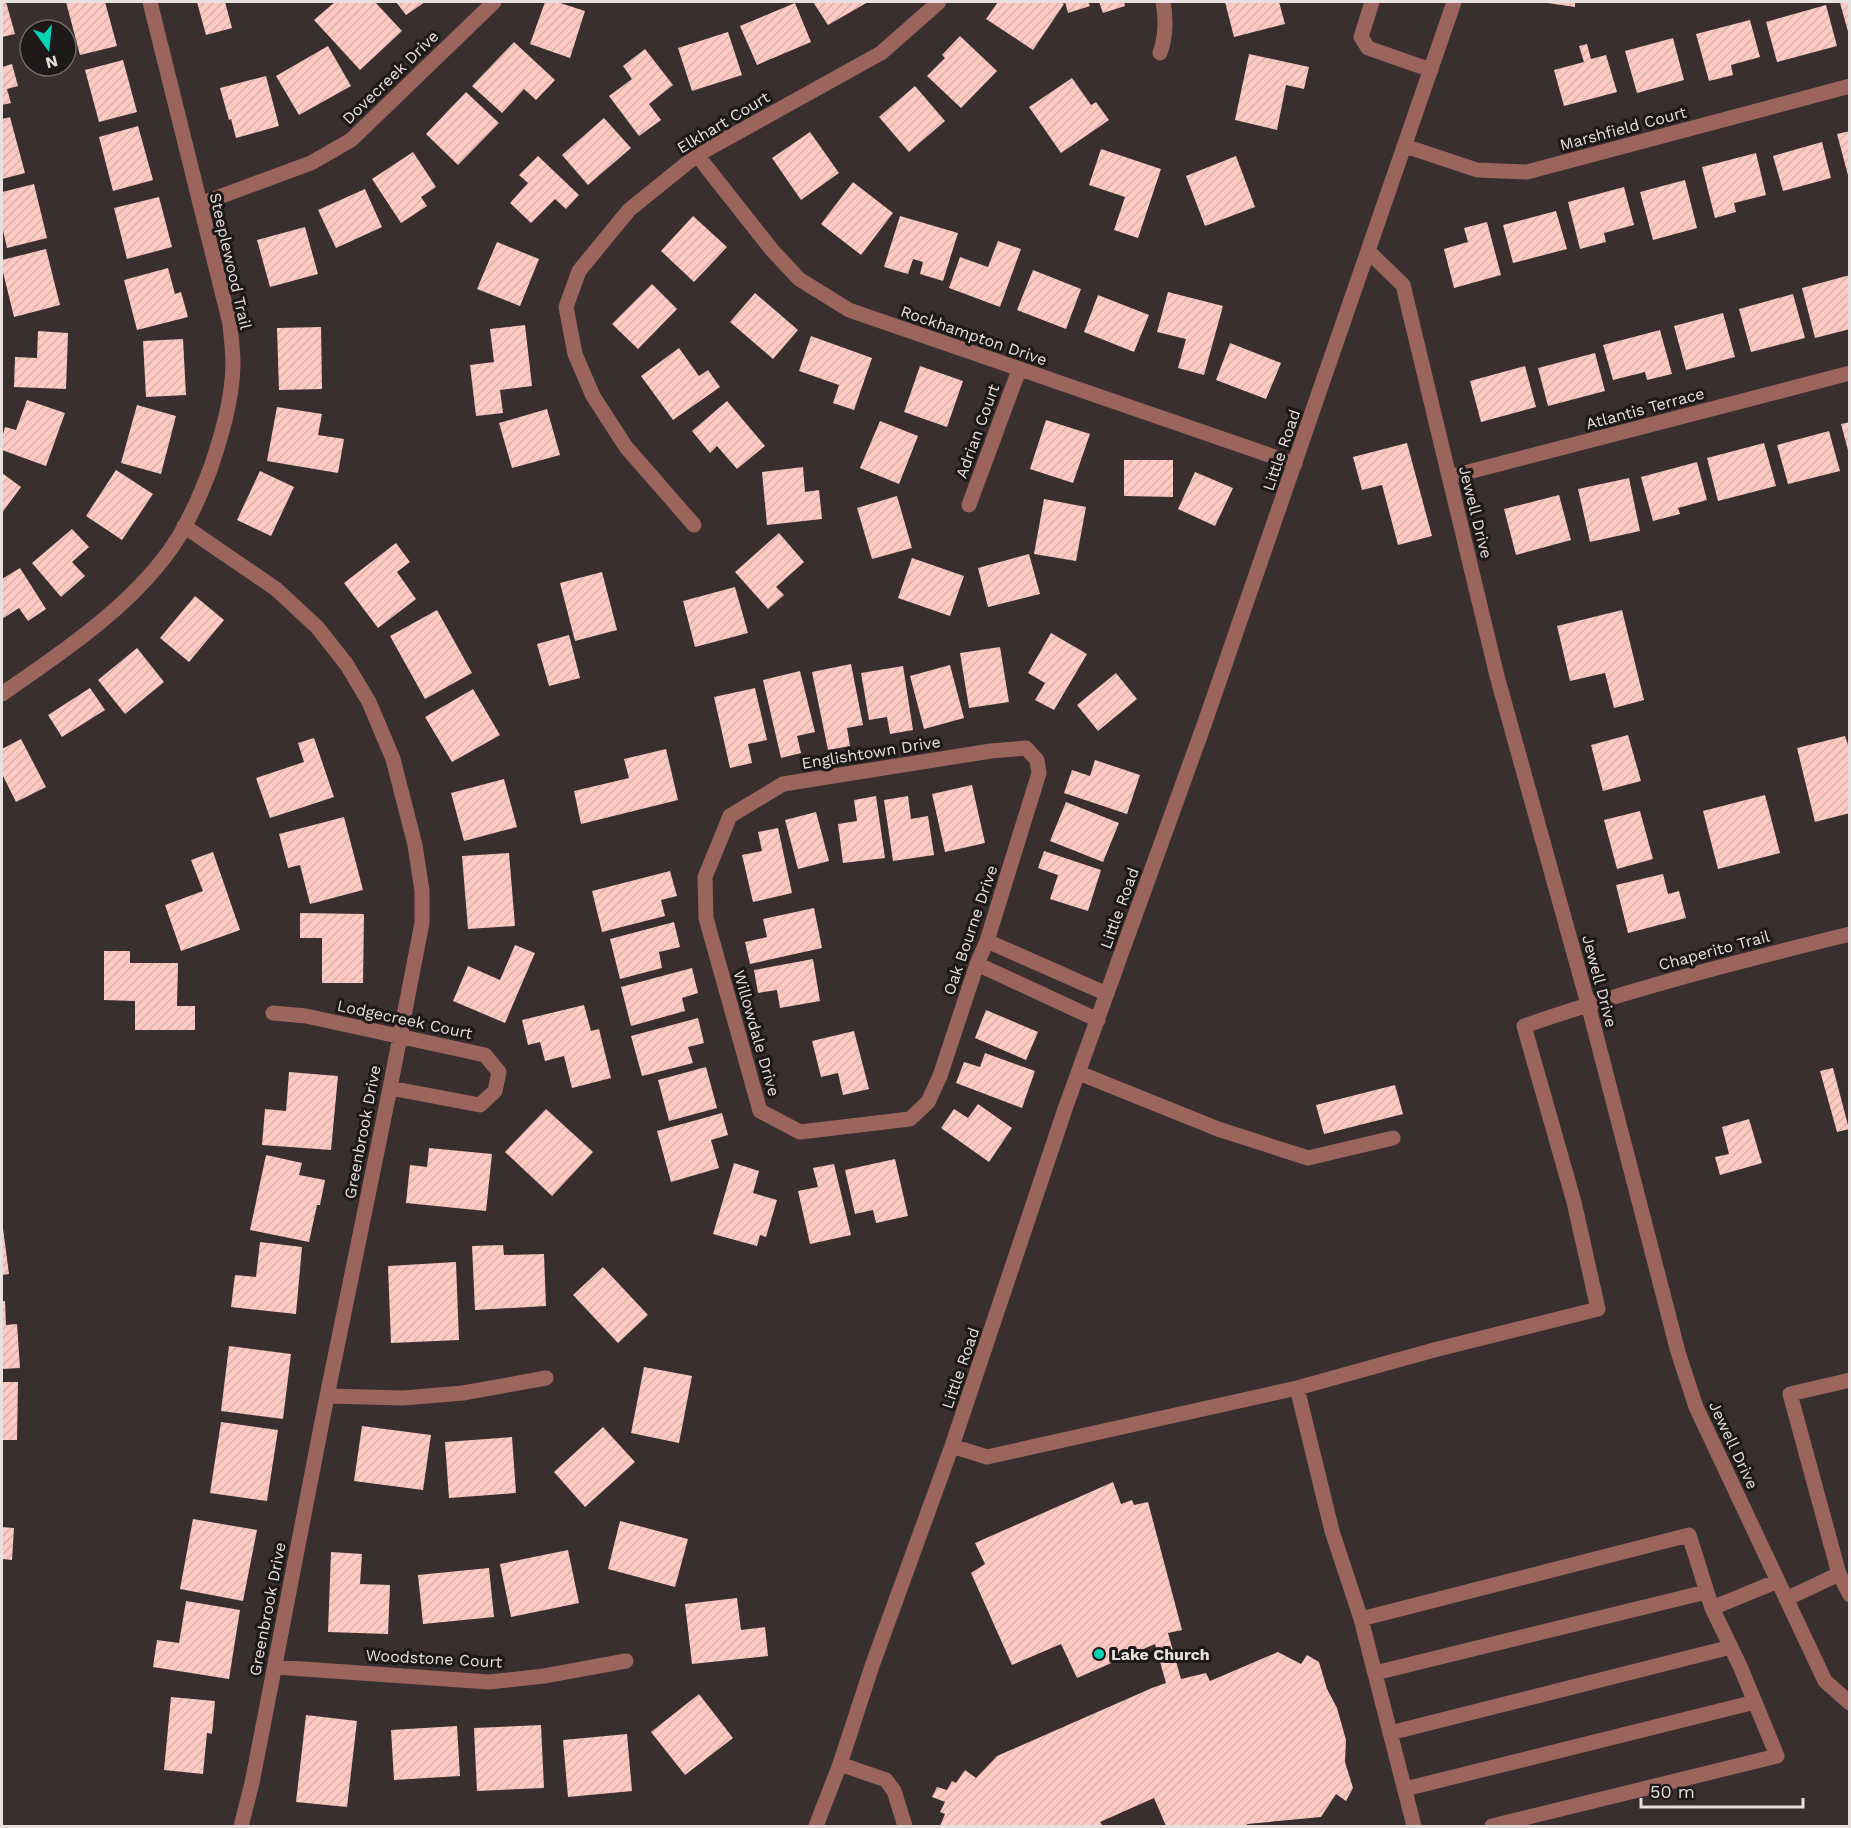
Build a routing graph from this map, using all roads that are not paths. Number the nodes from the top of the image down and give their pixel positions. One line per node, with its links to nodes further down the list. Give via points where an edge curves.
1 (150, 2): 12 (street, Steeplewood Trail)
2 (494, 2): 12 (street, Dovecreek Drive, via 351,140 311,163)
3 (939, 2): 11 (street, Elkhart Court, via 881,53)
4 (1162, 2): 7 (street, via 1165,13)
5 (1372, 2): 8 (street, via 1361,36 1368,48)
6 (1454, 2): 8 (street, Little Road)
7 (1160, 53)
8 (1431, 70): 10 (street, Little Road)
9 (1850, 86): 10 (street, Marshfield Court, via 1527,172 1476,170)
10 (1406, 146): 13 (street, Little Road)
11 (698, 155): 14 (street, Rockhampton Drive, via 799,279 849,310); 19 (street, Elkhart Court, via 629,210 579,271 566,307 575,354 592,396 626,447)
12 (201, 204): 20 (street, Steeplewood Trail, via 230,324 233,364 222,436)
13 (1369, 252): 16 (street, Little Road); 17 (street, Jewell Drive, via 1403,285)
14 (1019, 370): 16 (street, Rockhampton Drive); 18 (street, Adrian Court)
15 (1850, 373): 17 (street, Atlantis Terrace)
16 (1295, 464): 27 (street, Little Road)
17 (1449, 477): 28 (street, Jewell Drive, via 1497,676)
18 (969, 505)
19 (694, 525)
20 (184, 526): 21 (street, Steeplewood Trail, via 150,573 117,607 75,644); 31 (street, Greenbrook Drive, via 276,589 317,627 347,665 369,702 393,759 415,845 422,891 422,923)
21 (2, 694)
22 (1026, 748): 23 (street, Englishtown Drive, via 783,784); 25 (street, Oak Bourne Drive, via 1037,760 1039,773)
23 (730, 816): 34 (street, Willowdale Drive, via 705,877 706,918 760,1111 800,1132)
24 (1850, 934): 28 (street, Chaperito Trail)
25 (987, 941): 26 (street, Oak Bourne Drive); 27 (street)
26 (977, 964): 30 (street); 34 (street, Oak Bourne Drive, via 940,1076 928,1102)
27 (1107, 994): 30 (street, Little Road)
28 (1588, 1004): 38 (street, Chaperito Trail, via 1524,1026 1574,1202 1598,1309); 42 (street, Jewell Drive, via 1678,1352 1696,1407)
29 (273, 1013): 31 (street, Lodgecreek Court)
30 (1098, 1020): 32 (street, Little Road)
31 (400, 1035): 33 (street, Greenbrook Drive); 33 (street, Lodgecreek Court, via 485,1055 499,1072 495,1091 480,1106)
32 (1079, 1074): 35 (street, via 1218,1129 1308,1158); 40 (street, Little Road)
33 (390, 1088): 39 (street, Greenbrook Drive)
34 (910, 1119)
35 (1393, 1138)
36 (546, 1378): 39 (street, via 463,1393 403,1398)
37 (1849, 1381): 41 (street, via 1790,1394)
38 (1297, 1388): 40 (street, via 987,1457); 47 (street, via 1332,1530)
39 (327, 1396): 50 (street, Greenbrook Drive)
40 (952, 1446): 55 (street, Little Road)
41 (1839, 1574): 44 (street); 45 (street)
42 (1778, 1581): 45 (street, Jewell Drive); 46 (street)
43 (1706, 1592): 46 (street); 47 (street, via 1689,1535); 51 (street)
44 (1850, 1595)
45 (1786, 1599): 53 (street, Jewell Drive, via 1825,1681)
46 (1712, 1608): 48 (street)
47 (1361, 1619): 51 (street)
48 (1731, 1647): 52 (street); 54 (street)
49 (626, 1661): 50 (street, Woodstone Court, via 489,1682)
50 (275, 1667): 57 (street, Greenbrook Drive)
51 (1375, 1672): 54 (street)
52 (1755, 1702): 56 (street); 61 (street, via 1777,1756)
53 (1850, 1703)
54 (1390, 1733): 56 (street)
55 (840, 1764): 58 (street, Little Road); 59 (street, via 886,1780 894,1791)
56 (1405, 1789): 60 (street)
57 (242, 1827)
58 (816, 1827)
59 (905, 1827)
60 (1414, 1827)
61 (1492, 1827)

